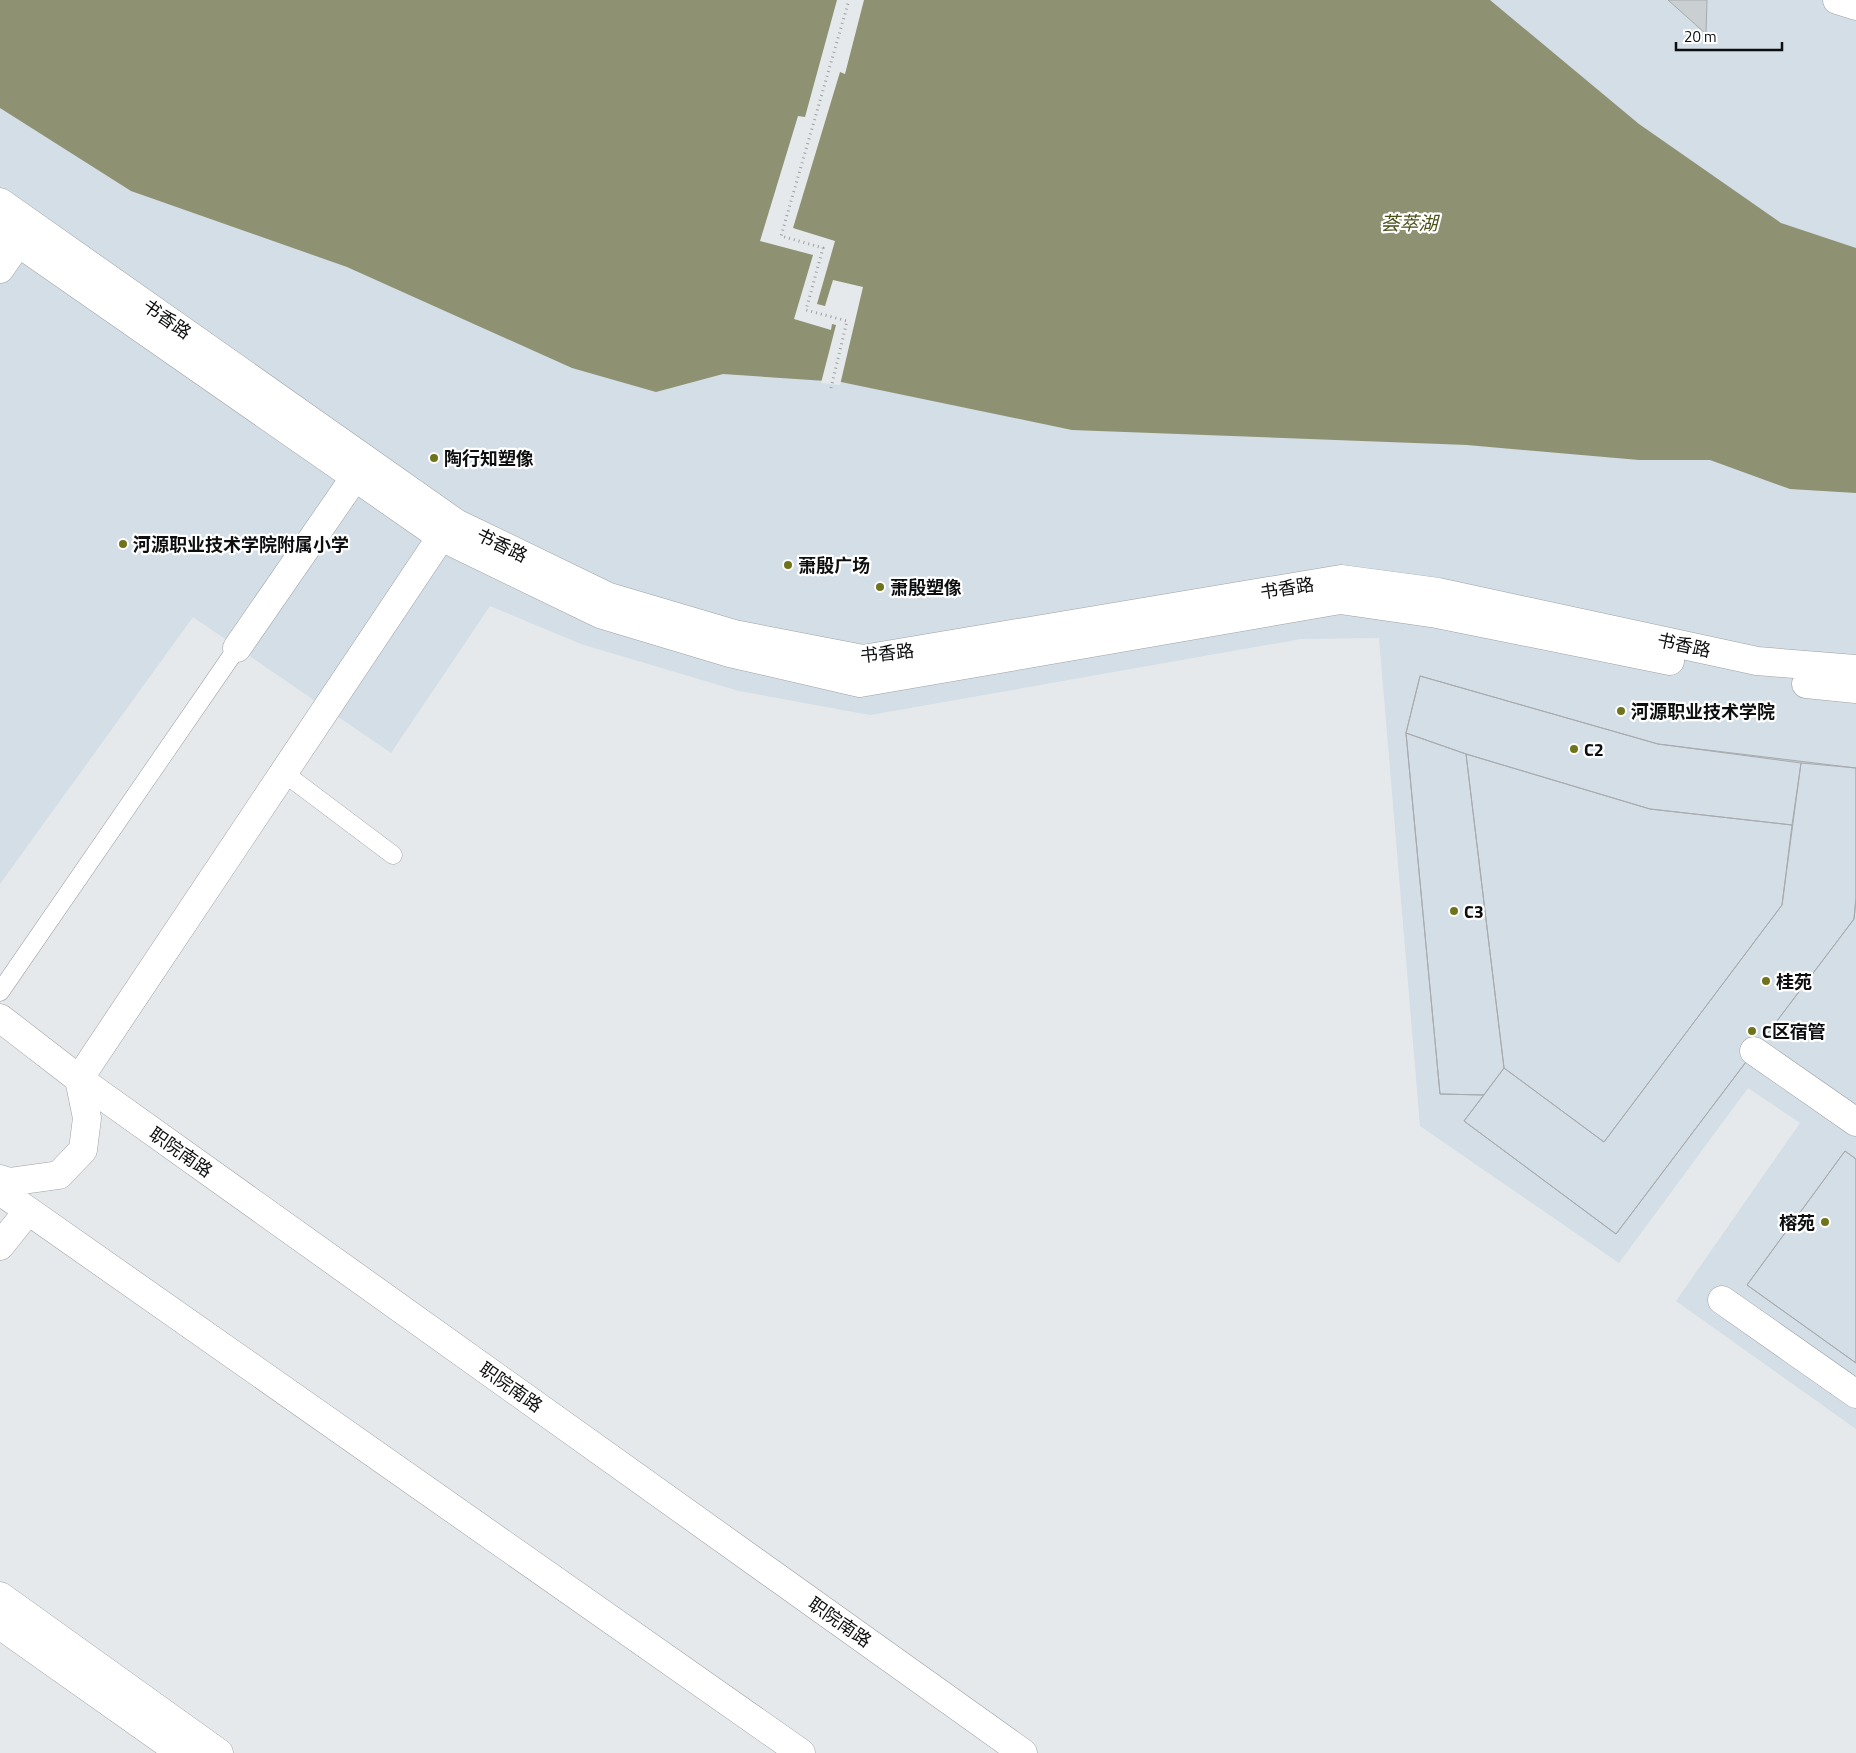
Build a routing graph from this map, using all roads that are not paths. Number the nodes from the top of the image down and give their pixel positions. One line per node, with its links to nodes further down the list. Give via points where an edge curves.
1 (1837, 0): 2 (street)
2 (1856, 6)
3 (0, 202): 4 (street, 书香路)
4 (17, 232): 5 (street); 6 (street, 书香路); 9 (street, 书香路, via 456,523 609,597 734,634 863,659 1341,579 1438,592 1757,661)
5 (0, 268)
6 (355, 477): 7 (street, 书香路); 8 (street)
7 (442, 537): 10 (street, 书香路, via 600,614 730,653 860,683 1340,600 1438,614 1758,679); 11 (street)
8 (237, 648): 13 (lane)
9 (1856, 669)
10 (1856, 689)
11 (284, 773): 12 (lane); 16 (street)
12 (393, 855)
13 (0, 992)
14 (0, 1018): 16 (street, 职院南路)
15 (1754, 1051): 17 (street)
16 (78, 1079): 18 (street, via 87,1118 83,1150 58,1175 9,1182); 27 (street, 职院南路)
17 (1856, 1122)
18 (7, 1197): 19 (street); 26 (street)
19 (0, 1246)
20 (1722, 1300): 21 (street)
21 (1856, 1394)
22 (0, 1596): 25 (street)
23 (0, 1625): 24 (street)
24 (181, 1753)
25 (219, 1753)
26 (801, 1753)
27 (1023, 1753)

